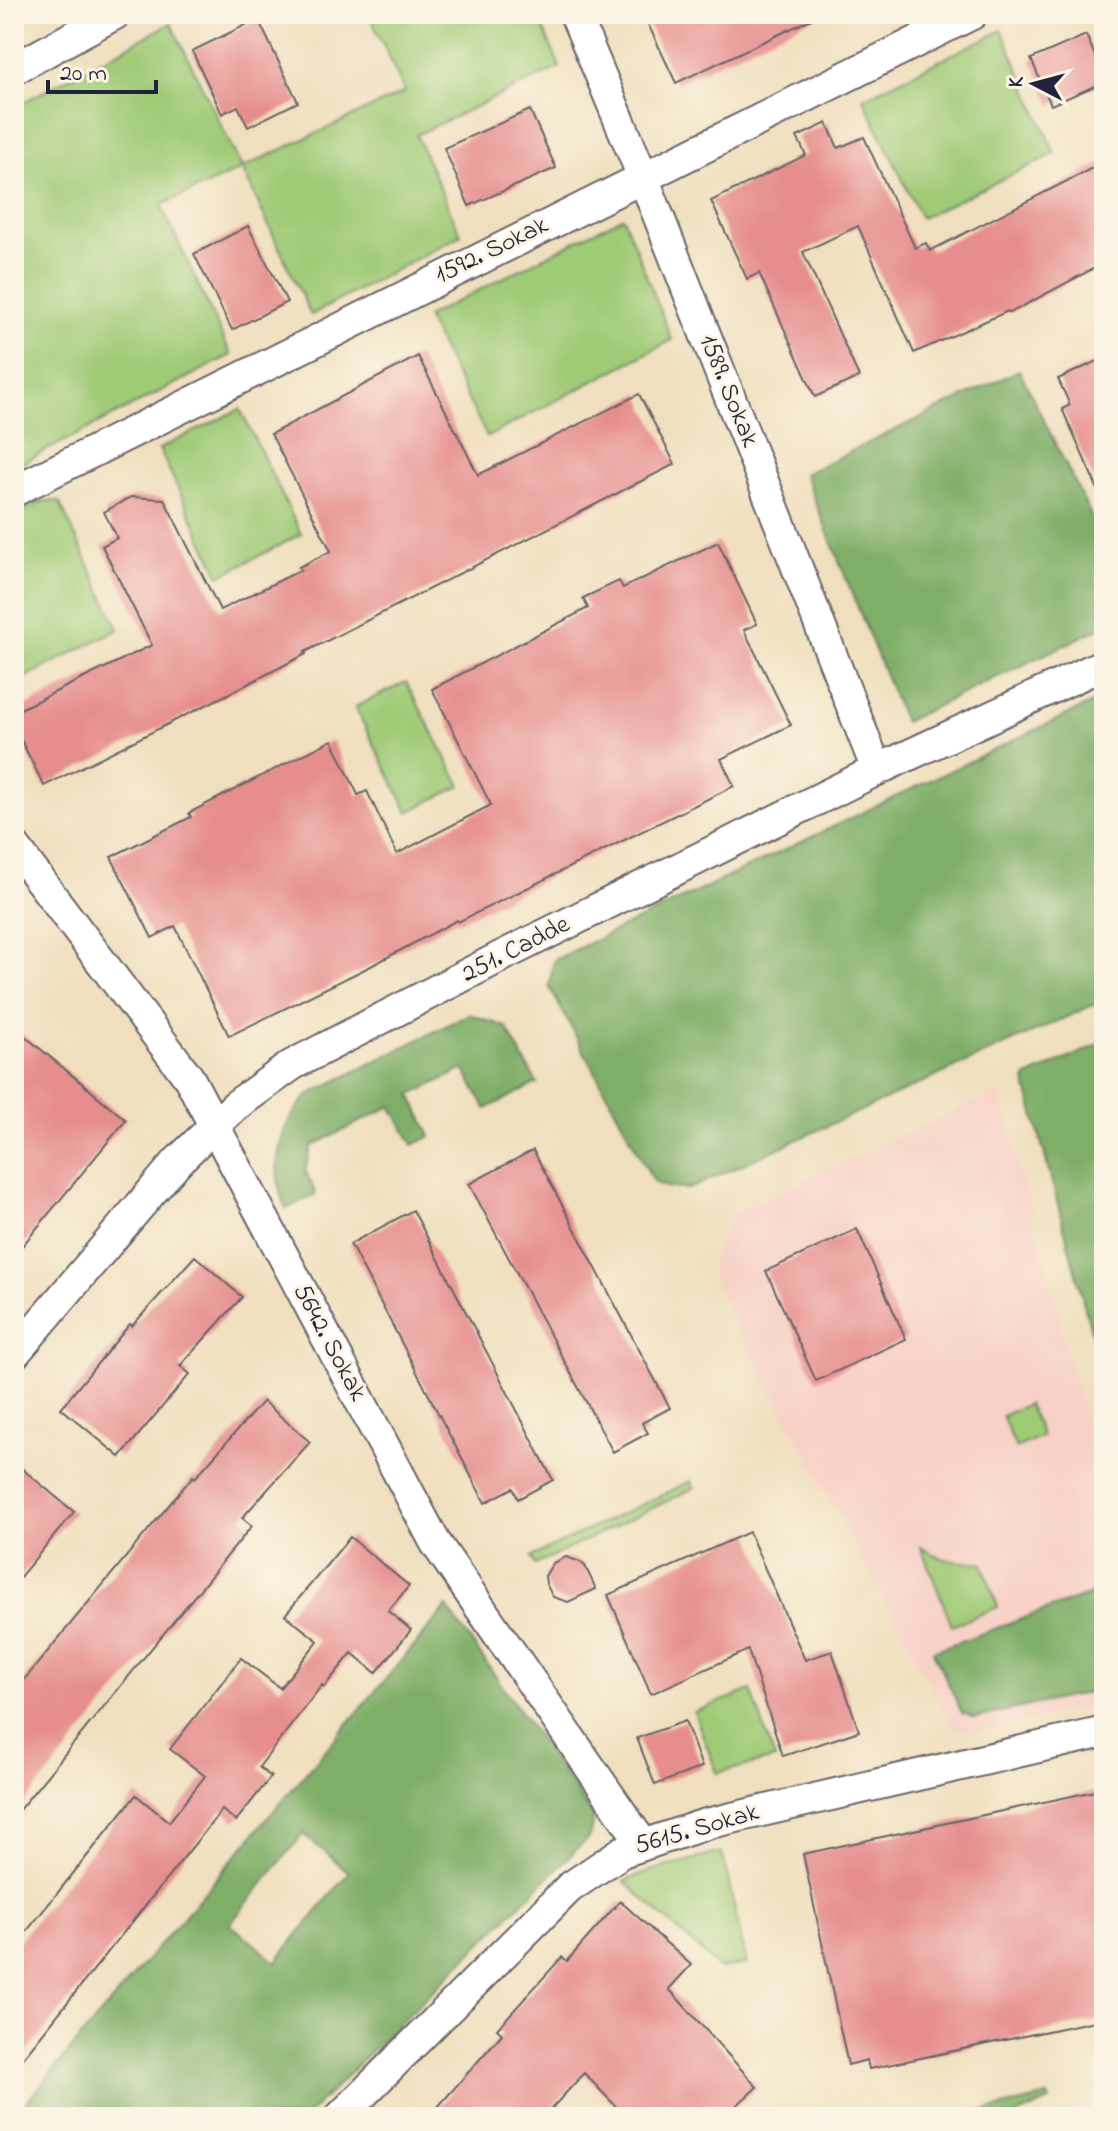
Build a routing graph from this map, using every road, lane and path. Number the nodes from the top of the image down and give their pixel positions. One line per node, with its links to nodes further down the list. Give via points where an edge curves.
1 (115, 14): 4 (street)
2 (575, 14): 5 (street, 1589. Sokak)
3 (972, 14): 5 (street, 1592. Sokak)
4 (14, 69)
5 (643, 177): 6 (street, 1592. Sokak); 8 (street, 1589. Sokak)
6 (14, 491)
7 (1104, 664): 8 (street, 251. Cadde)
8 (877, 770): 10 (street, 251. Cadde, via 292,1065)
9 (14, 846): 10 (street, 5642. Sokak, via 178,1061)
10 (214, 1125): 11 (street, 251. Cadde); 13 (street, 5642. Sokak, via 435,1542)
11 (14, 1354)
12 (1104, 1732): 13 (street, 5615. Sokak)
13 (642, 1843): 14 (street, 5615. Sokak, via 569,1888)
14 (340, 2117)

